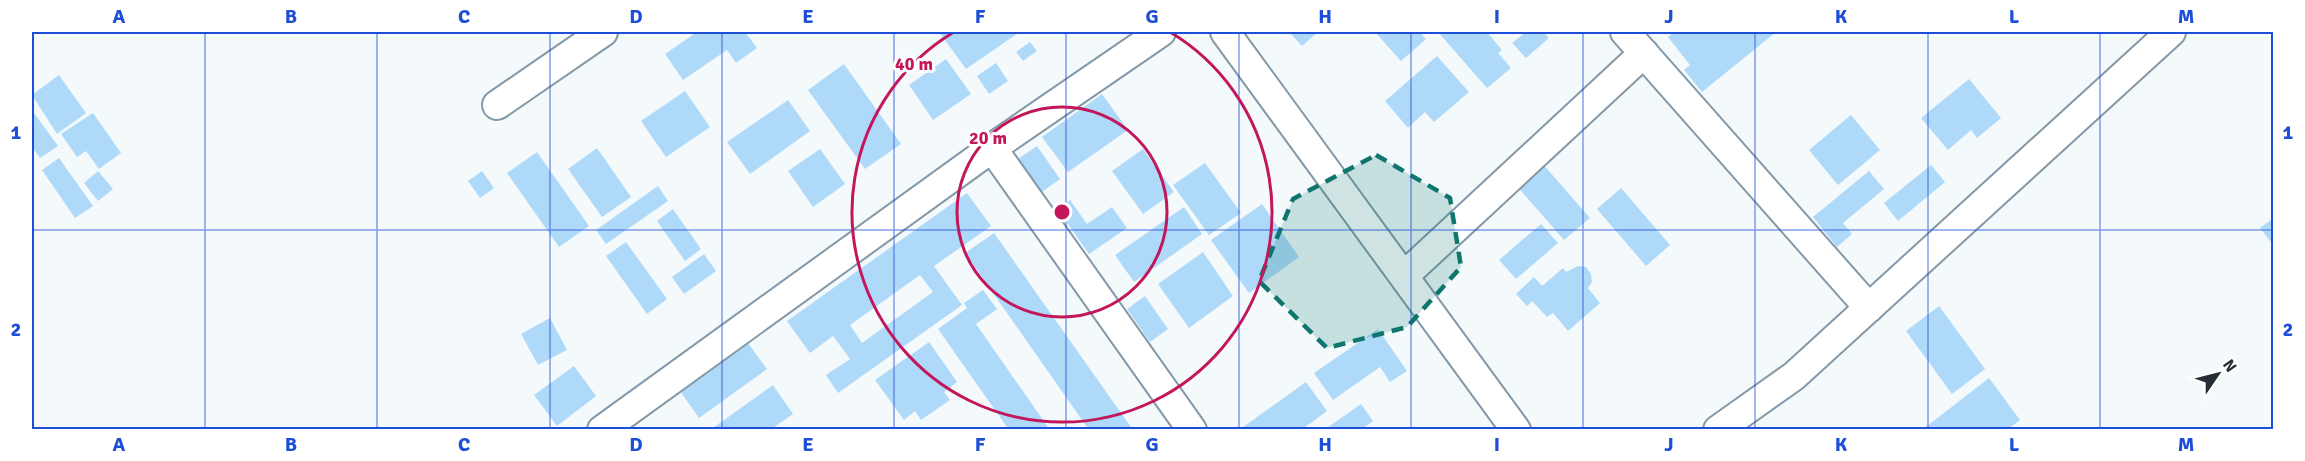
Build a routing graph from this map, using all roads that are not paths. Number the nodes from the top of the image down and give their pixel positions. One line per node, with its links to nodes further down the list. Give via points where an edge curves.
1 (603, 32): 7 (street)
2 (1161, 32): 8 (street)
3 (1225, 32): 9 (street)
4 (1625, 32): 6 (street)
5 (2171, 32): 10 (street)
6 (1644, 53): 9 (street); 10 (street)
7 (497, 105)
8 (992, 148): 11 (street); 12 (street)
9 (1404, 276): 13 (street)
10 (1869, 308): 14 (street, via 1794,376)
11 (602, 429)
12 (1192, 429)
13 (1516, 429)
14 (1718, 429)

